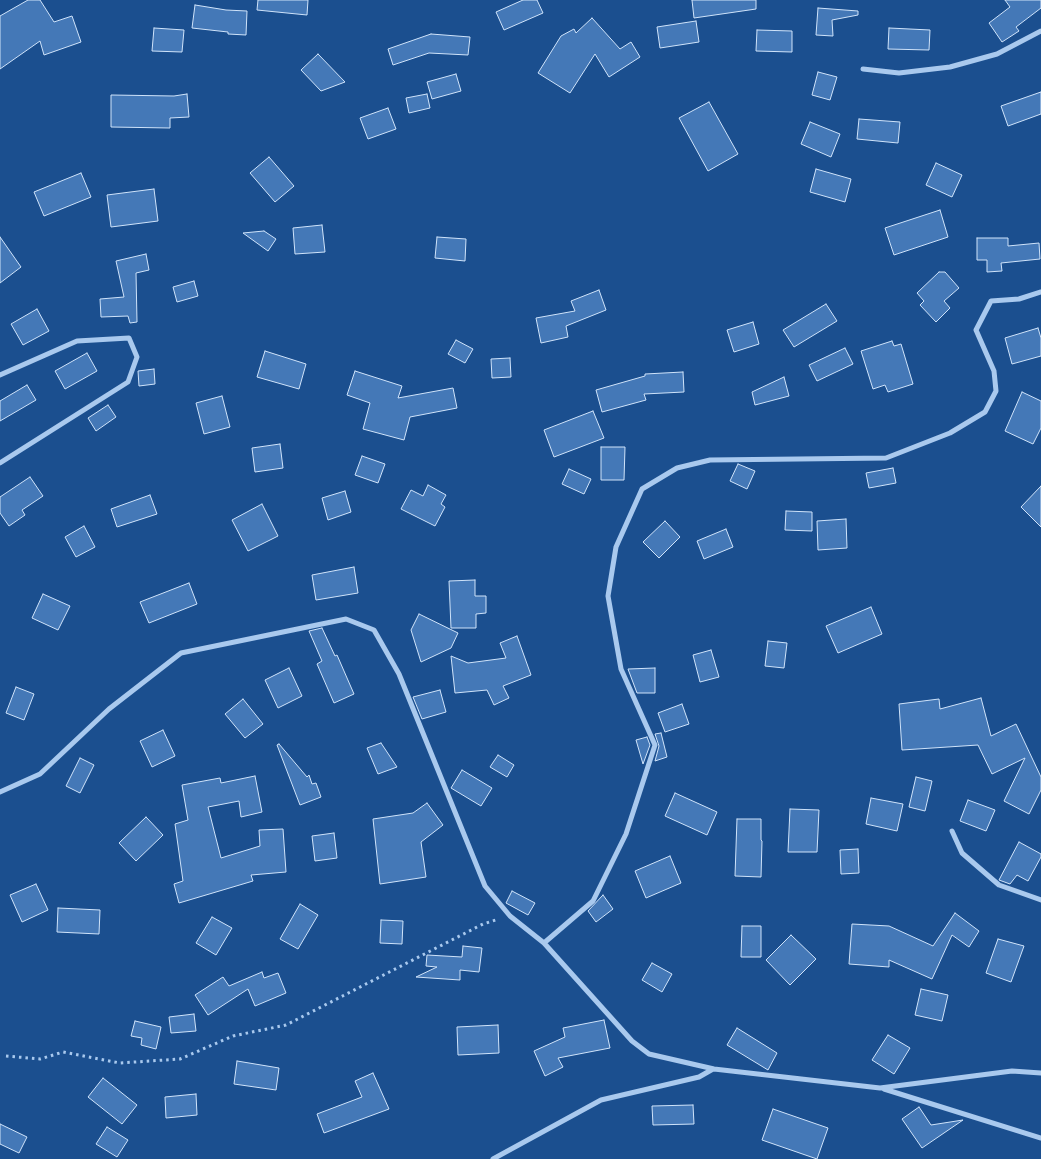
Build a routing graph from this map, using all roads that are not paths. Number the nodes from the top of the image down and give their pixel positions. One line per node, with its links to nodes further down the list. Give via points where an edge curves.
1 (1041, 31): 2 (street, via 997,54 950,67 899,73)
2 (863, 69)
3 (1041, 292): 9 (street, via 1019,299 991,301 976,330 994,371 996,391 985,412 950,433 886,458 710,460 677,468 642,489 616,547 608,596 621,669 655,745 626,834 593,901)
4 (0, 375): 5 (street, via 77,341 129,338 137,357 128,382)
5 (0, 463)
6 (0, 792): 9 (street, via 40,774 109,709 181,653 346,619 374,630 394,667 485,886 510,916)
7 (952, 831): 8 (street, via 962,853 999,885)
8 (1041, 900)
9 (544, 943): 10 (street, via 632,1041 649,1054)
10 (714, 1069): 12 (street); 14 (street, via 699,1077 601,1100)
11 (1041, 1073): 12 (street, via 1012,1071)
12 (880, 1088): 13 (street)
13 (1041, 1138)
14 (493, 1159)

